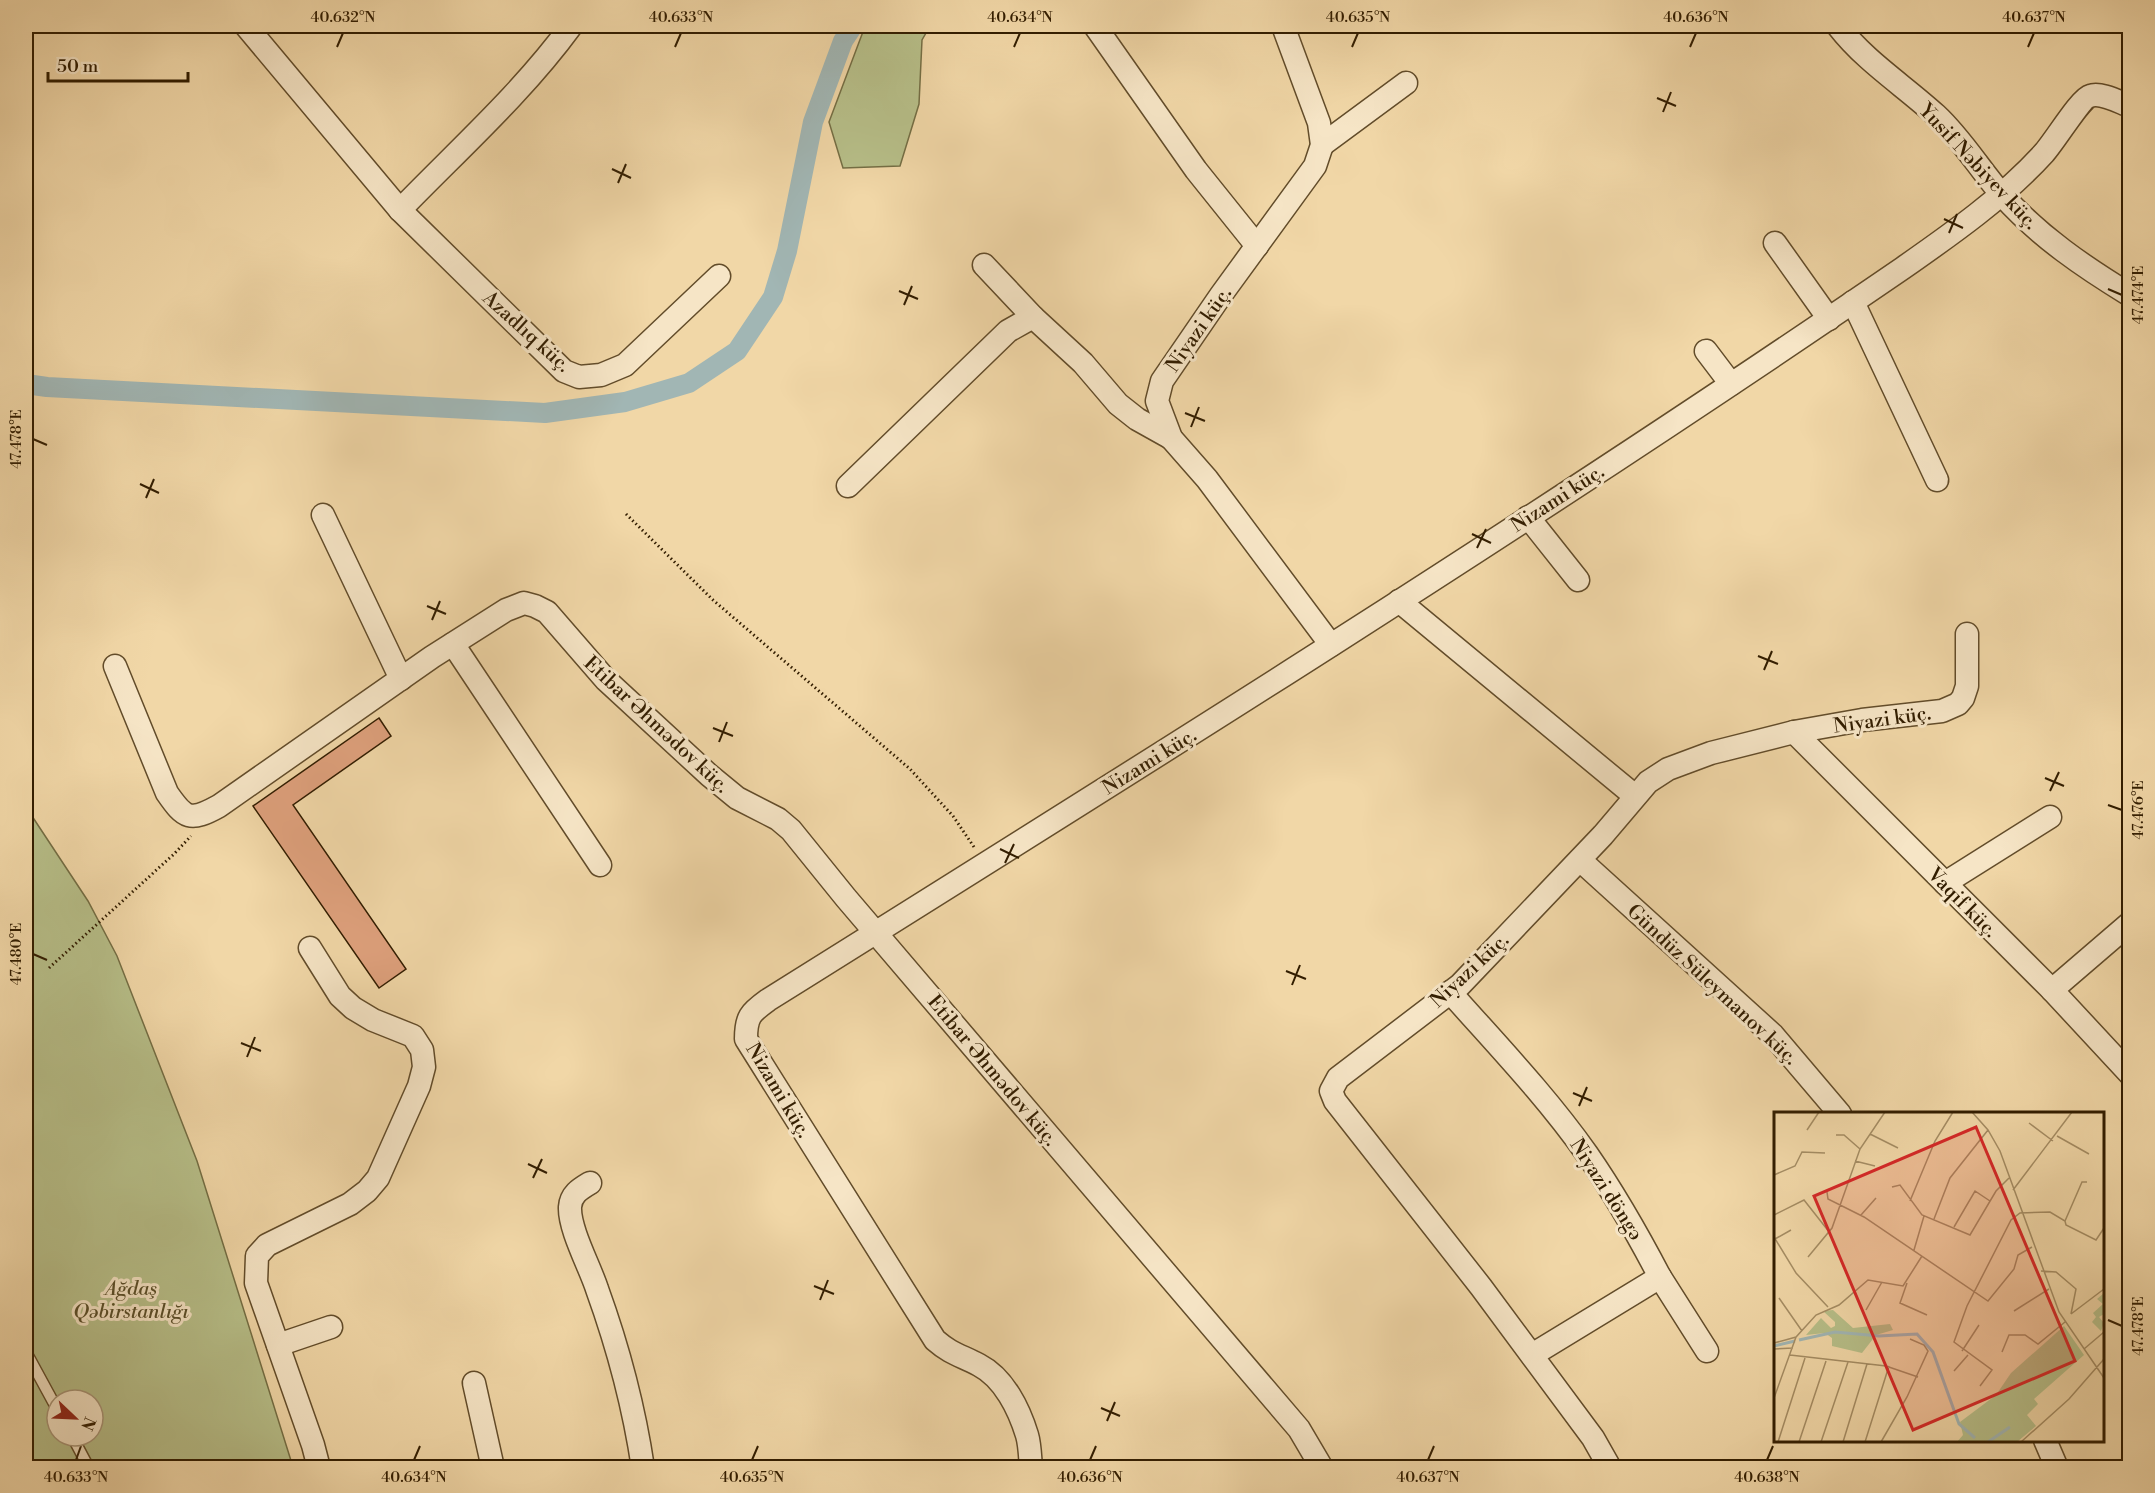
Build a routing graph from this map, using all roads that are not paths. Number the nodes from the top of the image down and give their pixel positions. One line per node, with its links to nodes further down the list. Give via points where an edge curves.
1 (246, 26): 10 (street, Azadlıq küç.)
2 (571, 26): 10 (street, via 524,84)
3 (1095, 26): 12 (street, via 1196,170)
4 (1283, 26): 8 (street, via 1319,123)
5 (1838, 26): 9 (street, Yusif Nəbiyev küç., via 1883,72 1937,116)
6 (1406, 83): 8 (street)
7 (2130, 106): 9 (street, Nizami küç., via 2095,94 2085,98 2055,140)
8 (1322, 145): 12 (street, Niyazi küç., via 1315,166)
9 (2002, 194): 15 (street, Yusif Nəbiyev küç., via 2027,222); 16 (street, Nizami küç., via 1959,229)
10 (399, 210): 14 (street, Azadlıq küç., via 564,371 579,377 601,375 625,365)
11 (1775, 243): 18 (street)
12 (1257, 246): 21 (street, Niyazi küç., via 1162,381 1158,401)
13 (984, 265): 17 (street)
14 (719, 276)
15 (2130, 295)
16 (1853, 302): 18 (street, Nizami küç.); 22 (street)
17 (1034, 317): 21 (street, via 1083,363 1118,404); 23 (street, via 1008,332)
18 (1829, 319): 20 (street, Nizami küç.)
19 (1707, 351): 20 (street)
20 (1731, 384): 25 (street, Nizami küç.)
21 (1171, 438): 30 (street, Niyazi küç., via 1207,479)
22 (1937, 480)
23 (848, 486)
24 (323, 515): 32 (street)
25 (1528, 517): 26 (street); 27 (street, Nizami küç.)
26 (1578, 580)
27 (1399, 601): 30 (street, Nizami küç.); 34 (street)
28 (1967, 634): 33 (street, Niyazi küç., via 1967,686 1958,704 1942,711)
29 (453, 644): 32 (street, Etibar Əhmədov küç.); 37 (street); 40 (street, Etibar Əhmədov küç., via 524,603 547,612 606,680 709,775 737,798 791,830)
30 (1331, 645): 40 (street, Nizami küç.)
31 (115, 666): 32 (street, Etibar Əhmədov küç., via 167,793 179,811 191,816 201,816 219,807)
32 (401, 679)
33 (1794, 732): 34 (street, Niyazi küç., via 1711,753 1668,769); 38 (street, Vaqif küç.)
34 (1635, 796): 36 (street, Niyazi küç.)
35 (2050, 817): 38 (street)
36 (1580, 860): 43 (street, Niyazi küç.); 45 (street, Gündüz Süleymanov küç., via 1773,1035)
37 (600, 865)
38 (1945, 883): 42 (street, Vaqif küç.)
39 (2130, 924): 42 (street)
40 (876, 932): 61 (street, Nizami küç., via 755,1010 746,1023 746,1039 935,1340 1000,1381 1028,1437); 62 (street, Etibar Əhmədov küç., via 1299,1429)
41 (310, 948): 49 (street, via 340,996 353,1008 412,1036 422,1050 424,1067 378,1178 368,1191 267,1245 256,1256 256,1283)
42 (2052, 990): 44 (street, Vaqif küç.)
43 (1450, 992): 47 (street, Niyazi döngə, via 1537,1090 1587,1154); 52 (street, Niyazi küç., via 1338,1078 1331,1091)
44 (2130, 1074)
45 (1839, 1112)
46 (590, 1184): 60 (street, via 572,1197 571,1220 617,1349)
47 (1660, 1277): 50 (street, Niyazi döngə); 52 (street)
48 (331, 1327): 49 (street)
49 (278, 1345): 58 (street)
50 (1707, 1351)
51 (26, 1352): 54 (lane)
52 (1532, 1355): 63 (street, Niyazi küç.)
53 (474, 1383): 59 (street)
54 (46, 1388)
55 (2046, 1442): 64 (street)
56 (79, 1448): 57 (lane)
57 (89, 1467)
58 (319, 1467)
59 (493, 1467)
60 (643, 1467)
61 (1031, 1467)
62 (1322, 1467)
63 (1610, 1467)
64 (2057, 1467)

